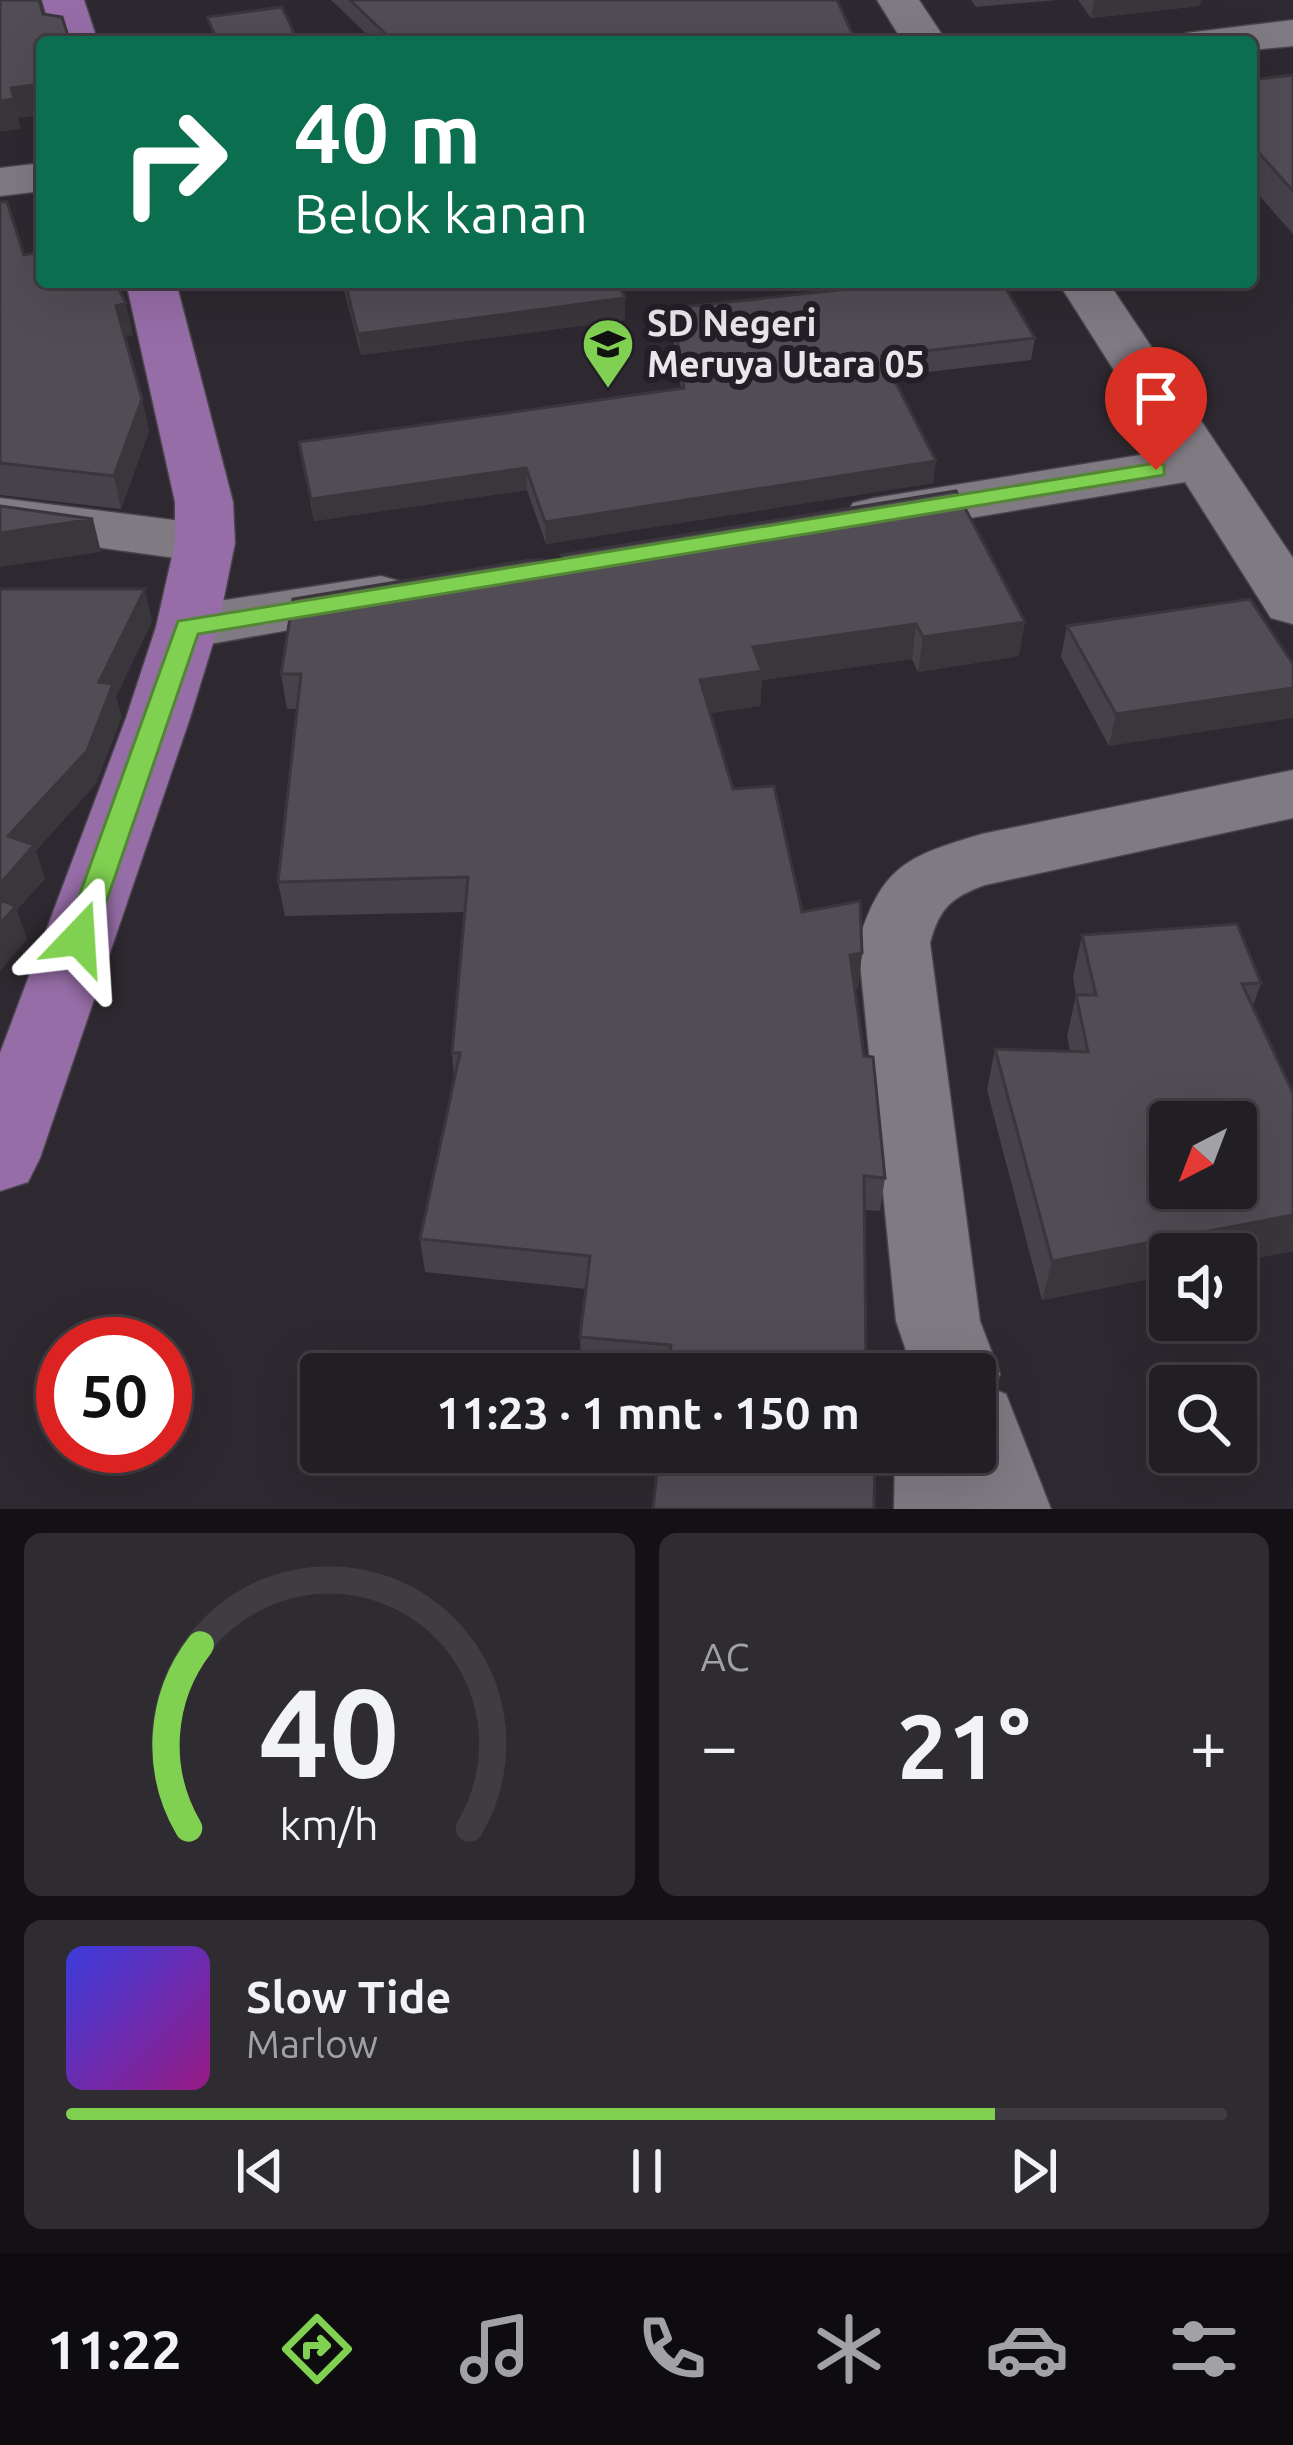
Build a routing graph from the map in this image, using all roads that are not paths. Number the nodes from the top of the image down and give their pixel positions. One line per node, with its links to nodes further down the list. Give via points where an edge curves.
1 (63, 0): 4 (main road)
2 (898, 0): 5 (street)
3 (1293, 33): 6 (street)
4 (74, 36)
5 (921, 36)
6 (1257, 37)
7 (1293, 72): 8 (street)
8 (1257, 75)
9 (36, 178): 10 (street)
10 (0, 182)
11 (36, 195): 12 (street)
12 (0, 199)
13 (153, 288): 18 (main road, via 204,502)
14 (1087, 288): 15 (street)
15 (1202, 462): 17 (street); 20 (street)
16 (0, 516): 18 (street)
17 (824, 524)
18 (206, 543): 21 (main road)
19 (423, 589): 21 (street)
20 (1293, 604)
21 (187, 627): 23 (main road)
22 (1293, 794): 24 (street, via 982,860 934,874 905,901 894,943)
23 (0, 1157)
24 (945, 1353)
25 (939, 1473): 27 (street)
26 (993, 1473): 28 (street)
27 (939, 1509)
28 (1006, 1509)

